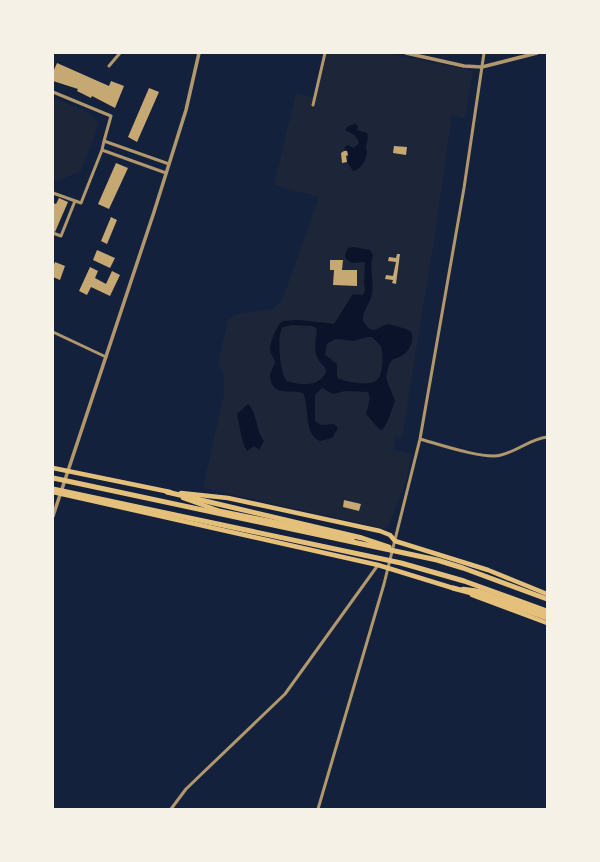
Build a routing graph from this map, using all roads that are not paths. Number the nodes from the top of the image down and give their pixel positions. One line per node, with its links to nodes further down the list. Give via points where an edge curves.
1 (120, 53): 7 (street)
2 (199, 53): 13 (street, via 186,110)
3 (325, 53): 10 (street)
4 (406, 53): 8 (street, via 464,66)
5 (484, 53): 8 (street)
6 (537, 53): 8 (street)
7 (109, 66)
8 (482, 67): 21 (street, via 464,188)
9 (53, 92): 11 (street, via 111,116)
10 (313, 105)
11 (104, 140): 12 (street); 13 (street)
12 (102, 150): 14 (street); 16 (street, via 81,204)
13 (169, 164): 14 (street)
14 (166, 173): 19 (street)
15 (53, 193): 16 (street)
16 (75, 201): 17 (street, via 60,236)
17 (53, 233)
18 (53, 332): 19 (street)
19 (106, 357): 23 (street)
20 (547, 438): 21 (street, via 494,456)
21 (420, 439): 30 (street)
22 (53, 468): 23 (main road)
23 (69, 472): 27 (main road); 28 (street)
24 (53, 478): 31 (highway)
25 (53, 489): 37 (highway, via 408,564)
26 (53, 492): 28 (main road)
27 (167, 492): 30 (main road, via 228,498 296,512 380,531 390,535); 30 (main road, via 220,511 388,545); 31 (highway, via 362,538)
28 (60, 494): 29 (street); 32 (main road)
29 (53, 516)
30 (395, 541): 33 (street); 35 (main road, via 488,570)
31 (406, 553): 36 (highway, via 463,568)
32 (378, 565): 33 (main road); 40 (street, via 285,694 186,789)
33 (388, 568): 34 (main road); 41 (street)
34 (453, 588): 38 (highway); 38 (main road, via 479,591); 39 (main road)
35 (547, 594)
36 (547, 599)
37 (547, 611)
38 (547, 617)
39 (547, 623)
40 (171, 809)
41 (318, 809)

